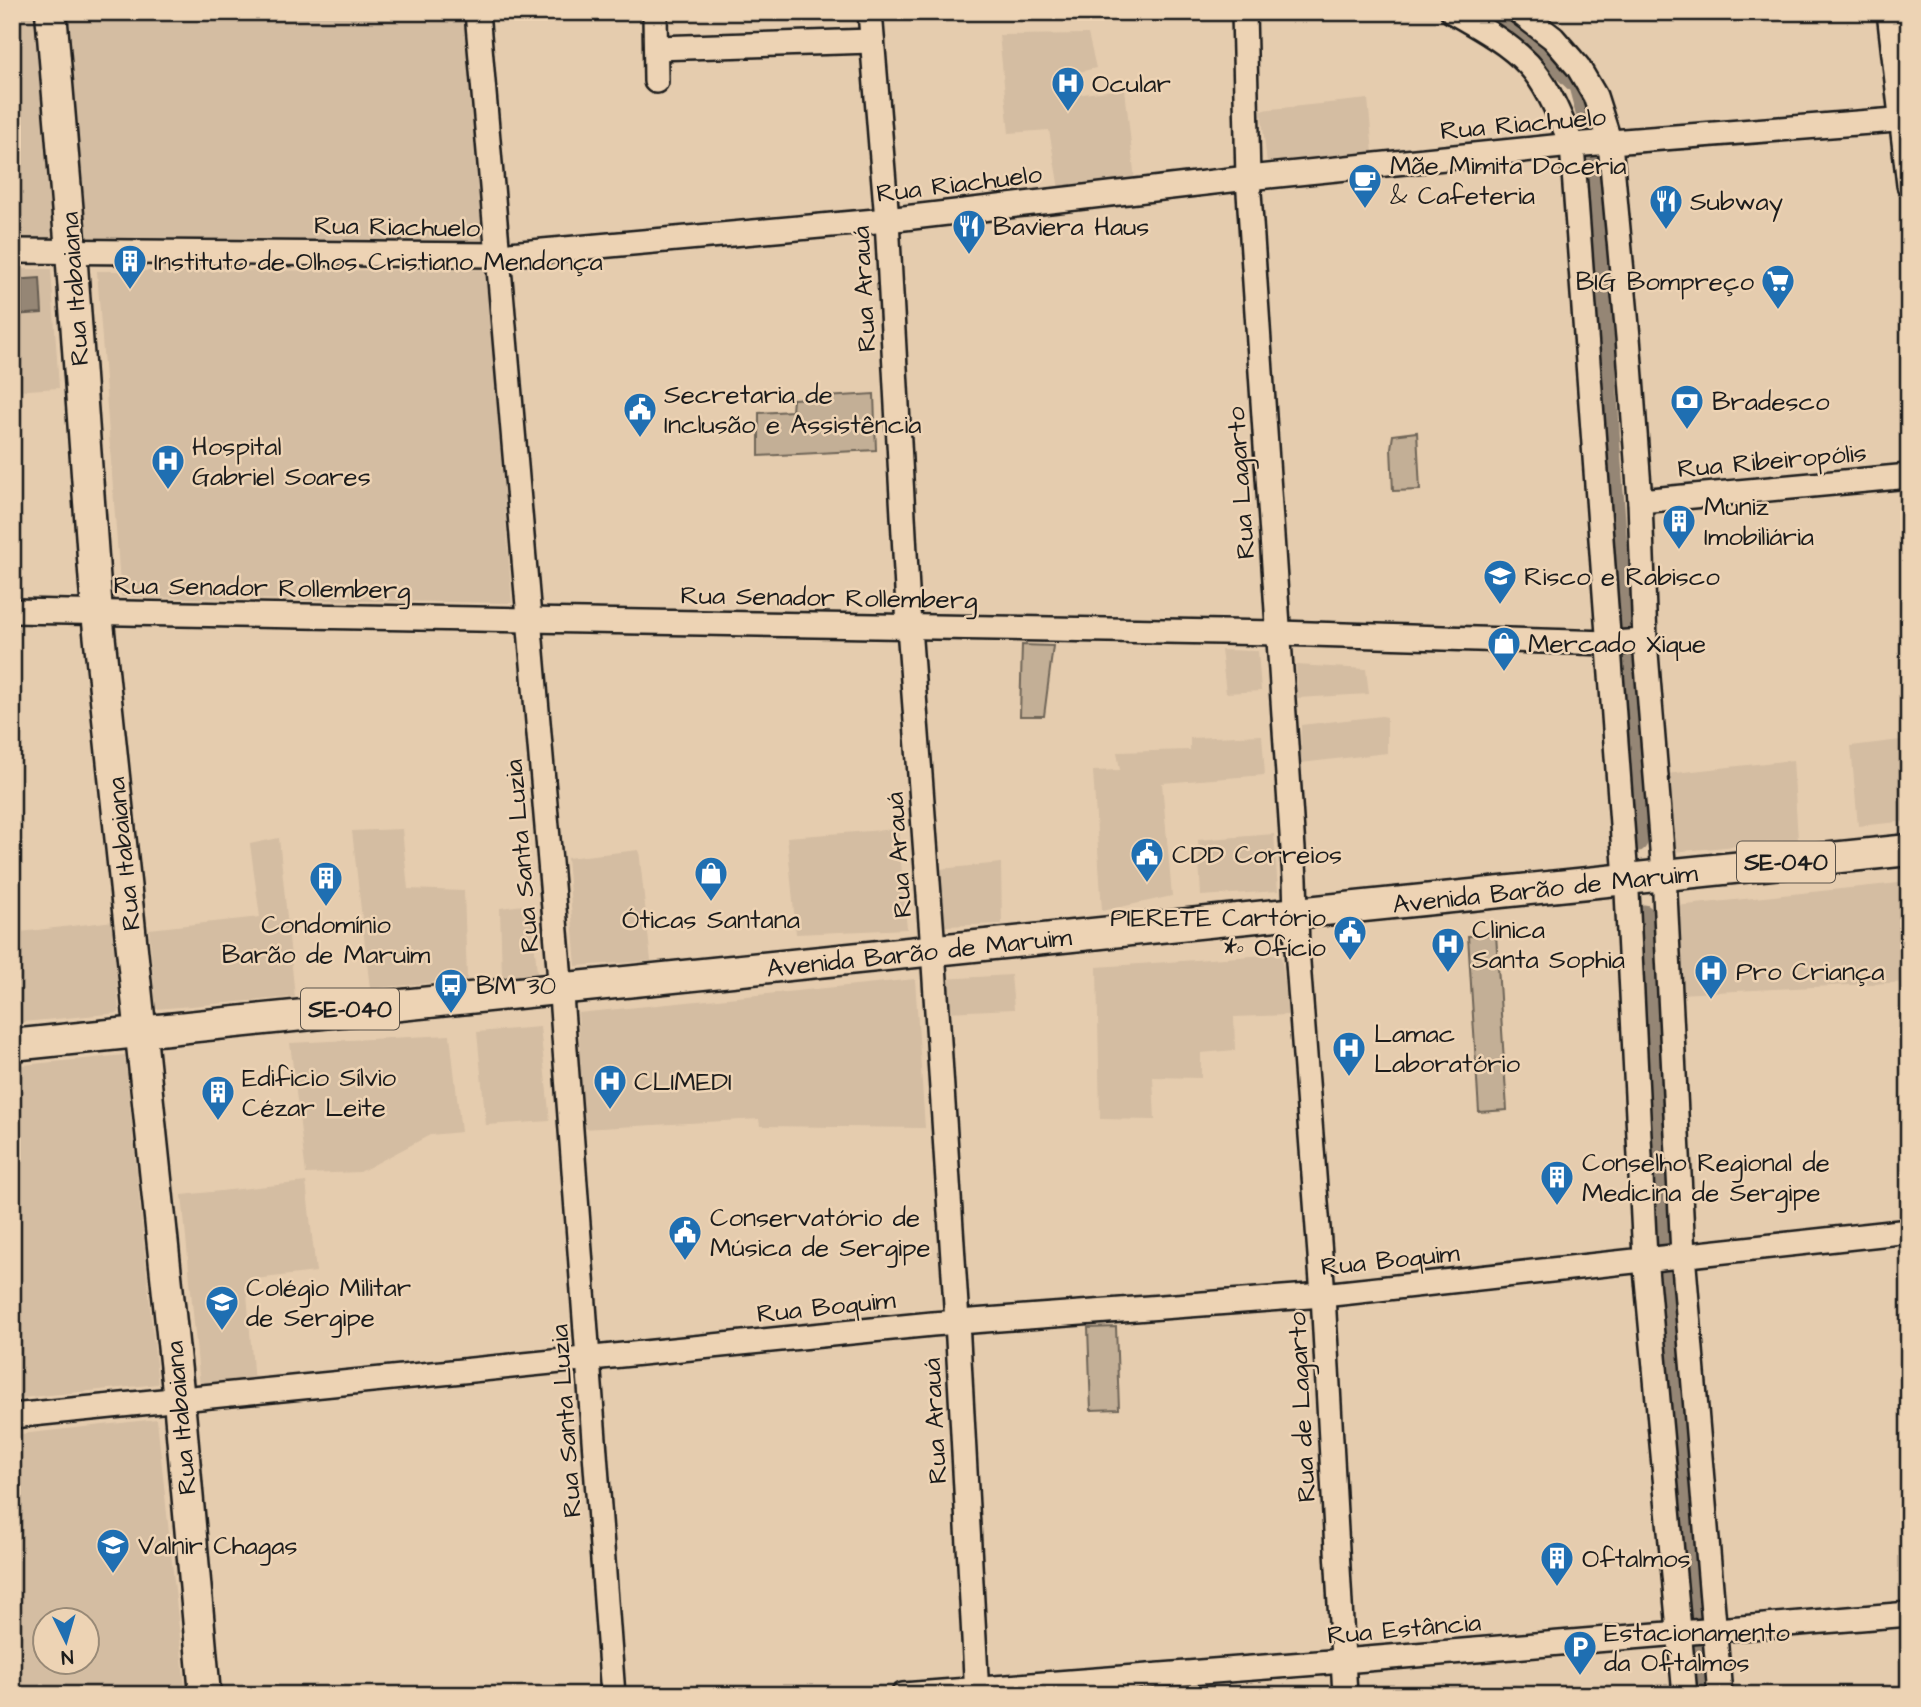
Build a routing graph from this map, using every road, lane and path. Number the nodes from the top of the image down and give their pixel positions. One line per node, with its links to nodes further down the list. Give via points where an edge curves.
1 (51, 12): 18 (main road, Rua Itabaiana)
2 (477, 12): 19 (street, Rua Santa Luzia)
3 (870, 12): 9 (street, Rua Arauá)
4 (1244, 12): 14 (street, Rua Lagarto)
5 (1453, 12): 13 (street, via 1496,37 1529,65 1552,100)
6 (1519, 12): 13 (street, via 1553,38 1595,96)
7 (1889, 12): 12 (street)
8 (655, 13): 10 (street)
9 (872, 41): 10 (street); 16 (street, Rua Arauá)
10 (656, 48): 11 (street)
11 (656, 81)
12 (1905, 120): 13 (street, Rua Riachuelo); 15 (street)
13 (1591, 144): 14 (street, Rua Riachuelo); 21 (street, via 1628,337); 27 (street)
14 (1248, 178): 16 (street, Rua Riachuelo); 26 (street, Rua Lagarto)
15 (1909, 186)
16 (887, 220): 19 (street, Rua Riachuelo); 25 (street, Rua Arauá)
17 (12, 251): 18 (street, Rua Riachuelo)
18 (71, 251): 19 (street, Rua Riachuelo); 23 (main road, Rua Itabaiana)
19 (499, 255): 24 (street, Rua Santa Luzia)
20 (1909, 476): 21 (street, Rua Ribeiropólis)
21 (1640, 501): 27 (street)
22 (12, 611): 23 (street, Rua Senador Rollemberg)
23 (97, 613): 24 (street, Rua Senador Rollemberg); 35 (main road, Rua Itabaiana)
24 (529, 619): 25 (street, Rua Senador Rollemberg); 34 (street, Rua Santa Luzia)
25 (909, 627): 26 (street, Rua Senador Rollemberg); 32 (street, Rua Arauá)
26 (1278, 633): 27 (street, Rua Senador Rollemberg); 31 (street, Rua Lagarto)
27 (1627, 642): 29 (street); 30 (street)
28 (1909, 850): 29 (main road, Avenida Barão de Maruim / SE-040)
29 (1664, 881): 30 (main road, Avenida Barão de Maruim); 38 (street)
30 (1626, 885): 31 (main road, Avenida Barão de Maruim / SE-040); 38 (street)
31 (1296, 914): 32 (main road, Avenida Barão de Maruim / SE-040); 33 (street, Rua Lagarto)
32 (933, 949): 34 (main road, Avenida Barão de Maruim / SE-040); 40 (street, Rua Arauá)
33 (1297, 949): 39 (street, Rua de Lagarto)
34 (561, 988): 35 (main road, Avenida Barão de Maruim / SE-040); 41 (street, Rua Santa Luzia)
35 (141, 1031): 36 (main road, Avenida Barão de Maruim / SE-040); 42 (main road, Rua Itabaiana)
36 (12, 1045)
37 (1909, 1231): 38 (street, Rua Boquim)
38 (1664, 1256): 39 (street, Rua Boquim); 45 (street); 45 (street)
39 (1323, 1295): 40 (street, Rua Boquim); 46 (street, Rua de Lagarto)
40 (957, 1321): 41 (street, Rua Boquim); 47 (street, Rua Arauá)
41 (589, 1357): 42 (street, Rua Boquim); 49 (street, Rua Santa Luzia)
42 (179, 1400): 43 (street, Rua Boquim); 48 (main road, Rua Itabaiana)
43 (12, 1416)
44 (1909, 1614): 45 (street, Rua Estância)
45 (1697, 1631): 46 (street, Rua Estância); 52 (street); 53 (street)
46 (1343, 1661): 47 (street, Rua Estância); 51 (street, Rua de Lagarto)
47 (976, 1691): 50 (street, Rua Estância)
48 (205, 1695)
49 (613, 1695)
50 (903, 1695)
51 (1345, 1695)
52 (1685, 1695)
53 (1720, 1695)

